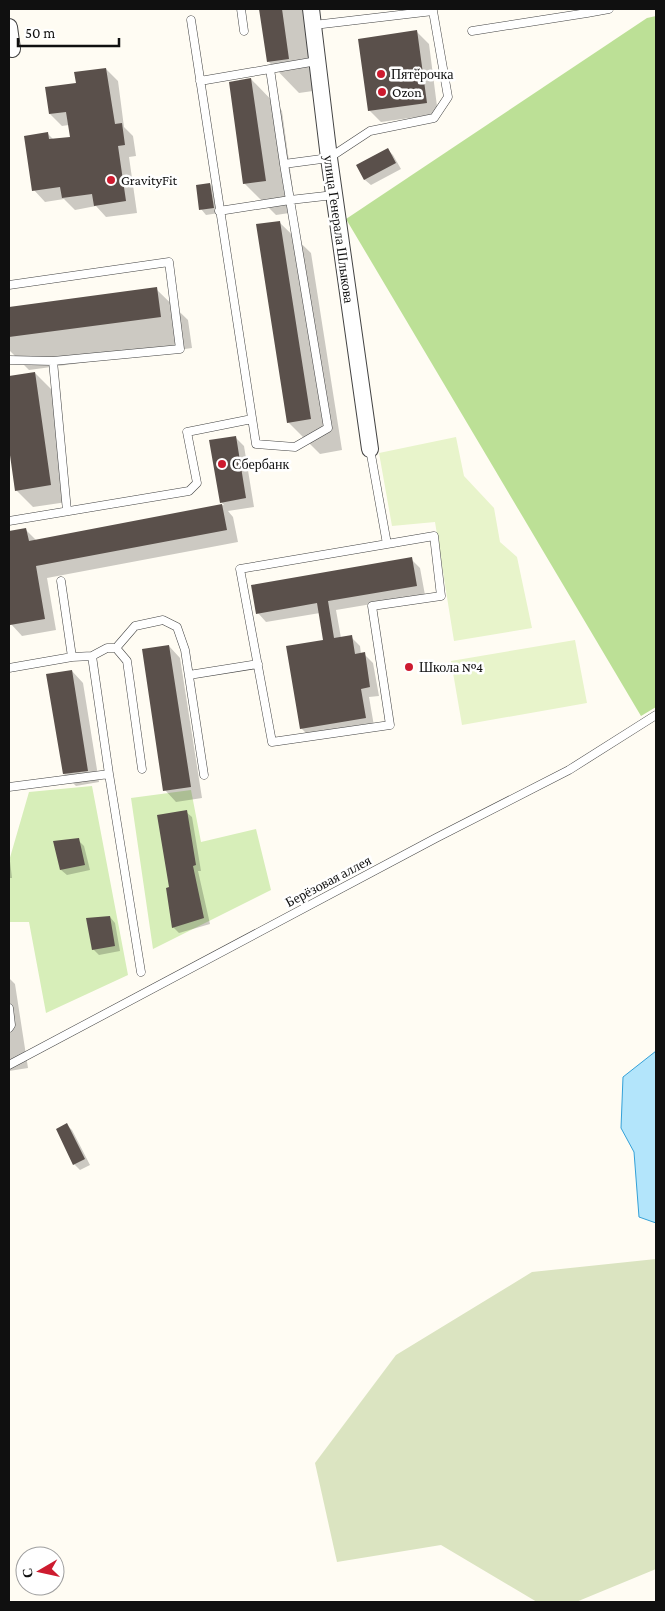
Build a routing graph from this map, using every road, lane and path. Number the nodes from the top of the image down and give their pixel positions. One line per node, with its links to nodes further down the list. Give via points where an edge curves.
1 (241, 9): 8 (lane)
2 (311, 9): 6 (street, улица Генерала Шлыкова)
3 (609, 9): 4 (lane)
4 (587, 11): 9 (lane)
5 (191, 20): 13 (lane)
6 (314, 25): 11 (street, улица Генерала Шлыкова); 14 (lane, via 433,11 448,97 434,118 370,131)
7 (9, 27): 10 (street)
8 (244, 31)
9 (472, 31)
10 (10, 51)
11 (318, 61): 12 (lane); 14 (street, улица Генерала Шлыкова)
12 (270, 69): 13 (lane); 15 (lane)
13 (200, 81): 18 (lane)
14 (329, 158): 15 (lane); 16 (street, улица Генерала Шлыкова)
15 (284, 164): 17 (lane)
16 (334, 195): 17 (lane); 23 (street, улица Генерала Шлыкова)
17 (290, 200): 18 (lane); 22 (lane, via 328,428 295,447 256,444)
18 (220, 211): 22 (lane)
19 (9, 285): 21 (lane, via 168,262 180,349)
20 (9, 360): 21 (lane)
21 (52, 361): 24 (lane)
22 (252, 419): 24 (lane, via 188,432 197,483 189,491)
23 (370, 449): 26 (lane)
24 (67, 511): 25 (lane)
25 (9, 521)
26 (386, 544): 31 (lane, via 240,569); 31 (lane, via 434,536 441,596 372,606 390,725 272,742)
27 (61, 581): 30 (lane)
28 (116, 648): 29 (lane, via 107,648); 33 (lane, via 135,626 163,620 177,627); 35 (lane, via 127,661)
29 (92, 656): 30 (lane); 36 (lane)
30 (72, 657): 32 (lane)
31 (258, 664): 33 (lane)
32 (9, 668)
33 (189, 674): 37 (lane)
34 (656, 715): 42 (lane, Берёзовая аллея, via 569,770)
35 (142, 769)
36 (109, 774): 38 (lane); 39 (lane)
37 (204, 775)
38 (9, 787)
39 (141, 972)
40 (9, 1008): 41 (lane)
41 (9, 1028)
42 (9, 1065)

